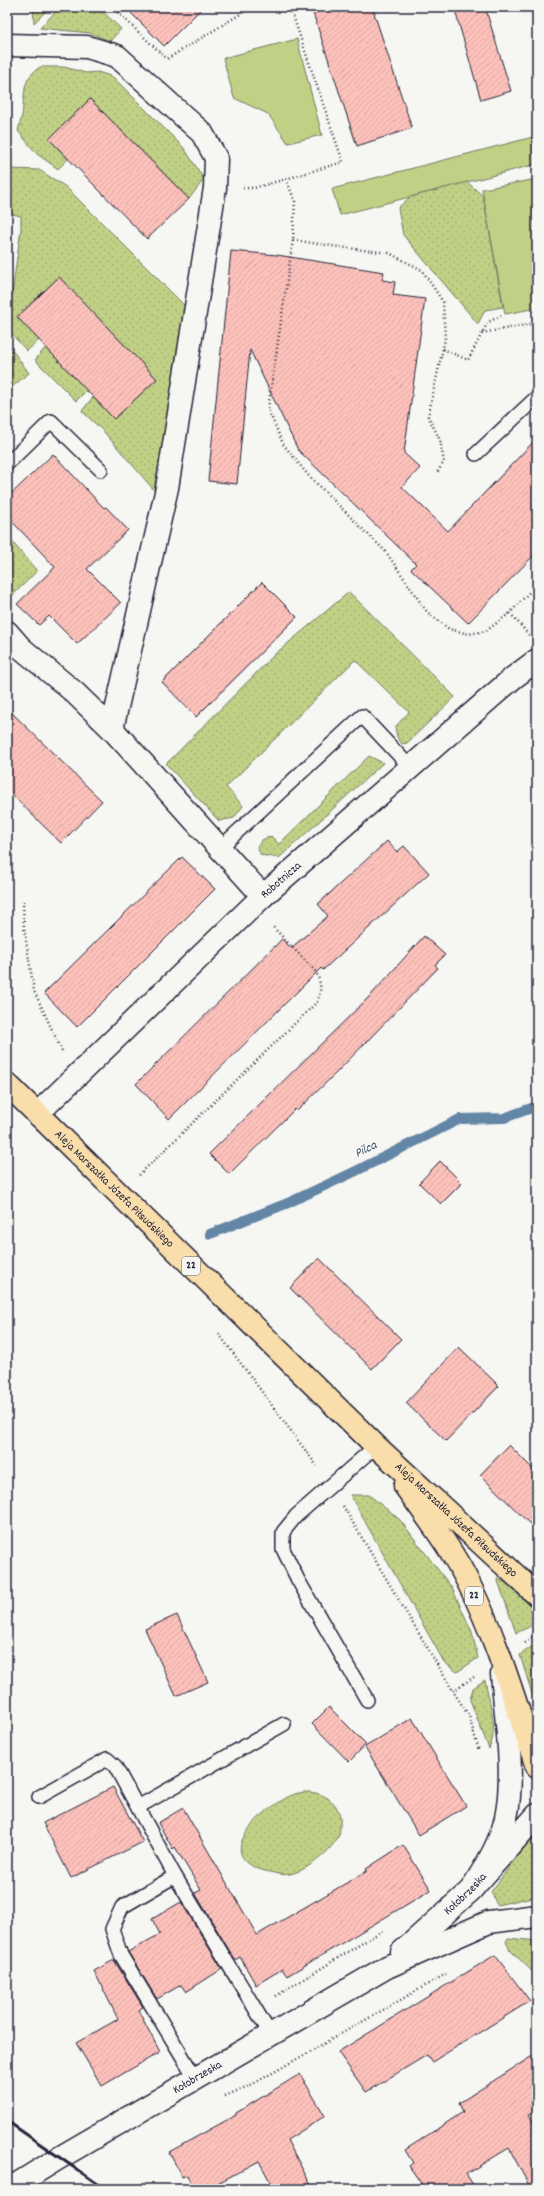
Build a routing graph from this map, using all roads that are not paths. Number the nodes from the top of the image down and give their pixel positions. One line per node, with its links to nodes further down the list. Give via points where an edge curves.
1 (7, 44): 8 (street, via 87,48 117,56 202,133 216,158 215,188 167,488)
2 (537, 397): 3 (lane)
3 (476, 454)
4 (7, 464): 5 (lane, via 50,421)
5 (101, 470)
6 (7, 632): 8 (street, via 21,648 74,692)
7 (537, 660): 9 (street, Robotnicza)
8 (112, 729): 10 (street)
9 (410, 767): 10 (lane, via 362,716); 11 (street, Robotnicza)
10 (220, 848): 11 (street)
11 (258, 901): 13 (street, Robotnicza)
12 (7, 1084): 13 (main road, Aleja Marszałka Józefa Piłsudskiego / 22)
13 (38, 1114): 14 (main road, Aleja Marszałka Józefa Piłsudskiego / 22)
14 (376, 1446): 15 (main road, Aleja Marszałka Józefa Piłsudskiego); 16 (main road, Aleja Marszałka Józefa Piłsudskiego / 22, via 441,1537 468,1582); 17 (lane, via 296,1516 283,1532 283,1549 298,1580)
15 (537, 1595)
16 (500, 1659): 19 (main road, Aleja Marszałka Józefa Piłsudskiego / 22); 24 (street, via 508,1767 506,1819 494,1852)
17 (367, 1700)
18 (284, 1724): 21 (lane)
19 (537, 1768)
20 (39, 1797): 21 (lane, via 108,1759 115,1766)
21 (138, 1807): 23 (lane)
22 (537, 1815): 24 (street, Kołobrzeska)
23 (175, 1876): 27 (lane); 28 (lane, via 122,1907 112,1929 121,1956)
24 (471, 1890): 26 (street, Kołobrzeska)
25 (537, 1916): 26 (street, Kołobrzeska, via 489,1922)
26 (387, 1967): 27 (street, Kołobrzeska)
27 (271, 2035): 28 (street, Kołobrzeska)
28 (196, 2079): 29 (street, Kołobrzeska)
29 (9, 2189)

